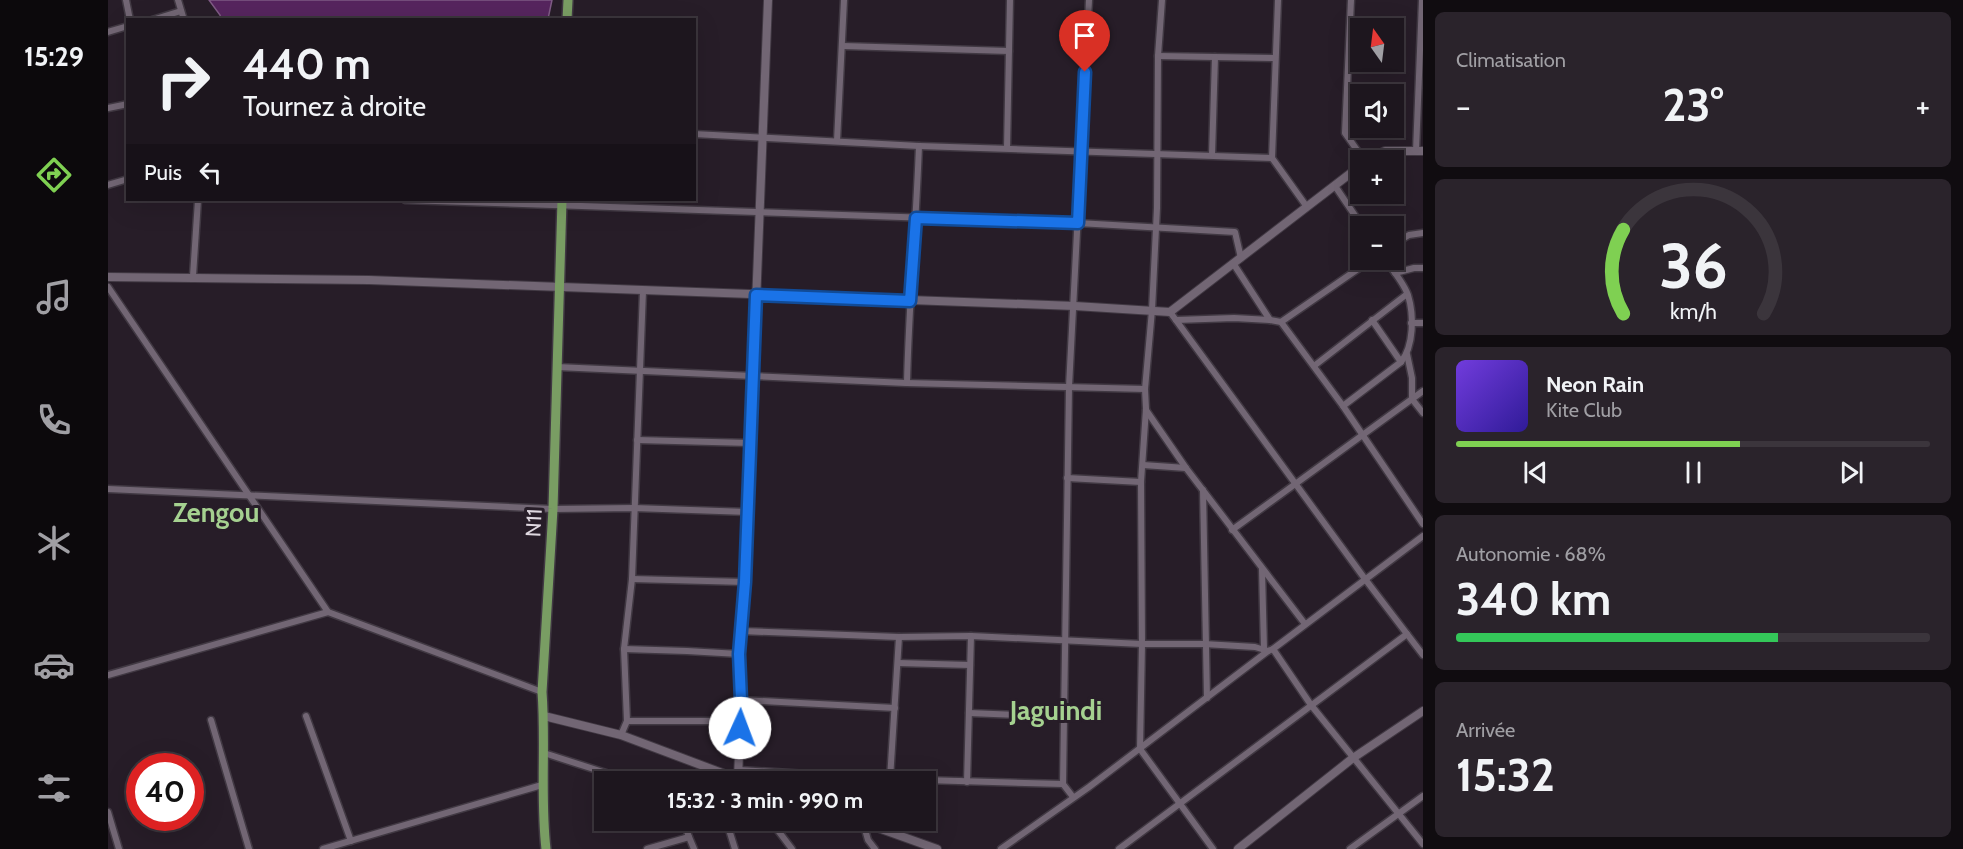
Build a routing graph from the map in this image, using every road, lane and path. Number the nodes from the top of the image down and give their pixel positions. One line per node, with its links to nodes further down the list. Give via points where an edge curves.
1 (126, 0): 13 (street)
2 (178, 0): 12 (street)
3 (568, 0): 16 (main road)
4 (768, 0): 28 (street)
5 (844, 0): 19 (street)
6 (1010, 0): 20 (street)
7 (1089, 0): 32 (street)
8 (1162, 0): 21 (street)
9 (1278, 0): 23 (street)
10 (1351, 0): 33 (street, via 1345,133)
11 (1422, 0): 24 (street)
12 (181, 11): 14 (street); 15 (street)
13 (130, 18)
14 (158, 18)
15 (183, 18)
16 (567, 18)
17 (126, 27): 18 (street)
18 (108, 32)
19 (843, 46): 20 (street); 29 (street)
20 (1009, 51): 31 (street)
21 (1158, 56): 22 (street); 36 (street)
22 (1215, 57): 23 (street); 37 (street)
23 (1275, 58): 38 (street)
24 (1421, 70): 35 (street)
25 (126, 104): 26 (street)
26 (108, 108)
27 (696, 134): 28 (street)
28 (761, 137): 29 (street); 47 (street)
29 (837, 141): 30 (street)
30 (919, 146): 31 (street); 49 (street)
31 (1007, 148): 32 (street)
32 (1081, 150): 36 (street); 50 (street)
33 (1358, 150)
34 (1404, 151): 35 (street)
35 (1420, 151)
36 (1158, 153): 37 (street); 51 (street)
37 (1212, 155): 38 (street)
38 (1272, 158): 46 (street)
39 (1350, 174): 42 (street)
40 (126, 180): 41 (street)
41 (108, 185)
42 (1335, 186): 46 (street); 48 (street)
43 (198, 201): 60 (street)
44 (457, 201): 45 (street)
45 (562, 203): 47 (street); 63 (main road, N11)
46 (1307, 207): 54 (street)
47 (759, 212): 49 (street); 66 (street)
48 (1355, 216)
49 (916, 218): 50 (street); 67 (street)
50 (1078, 223): 51 (street); 68 (street)
51 (1155, 229): 54 (street, via 1235,232); 69 (street)
52 (1423, 233): 53 (street)
53 (1404, 237)
54 (1241, 258): 55 (street)
55 (1233, 264): 70 (street); 72 (street)
56 (1423, 268): 59 (street)
57 (1356, 270): 74 (street)
58 (1393, 270): 59 (street)
59 (1395, 273): 65 (street)
60 (193, 276): 61 (street); 63 (street)
61 (108, 277)
62 (108, 286): 101 (street)
63 (560, 287): 64 (street); 80 (main road, N11)
64 (643, 291): 66 (street); 81 (street)
65 (1407, 294): 73 (street); 75 (street)
66 (756, 295): 67 (street); 82 (street)
67 (910, 301): 68 (street); 83 (street)
68 (1074, 306): 69 (street); 84 (street)
69 (1152, 310): 70 (street); 85 (street)
70 (1170, 312): 71 (street)
71 (1176, 320): 72 (street); 98 (street)
72 (1270, 320): 74 (street)
73 (1372, 320): 78 (street); 79 (street)
74 (1281, 322): 79 (street)
75 (1411, 323): 76 (street); 77 (street)
76 (1423, 323)
77 (1407, 354): 78 (street); 87 (street)
78 (1401, 362): 88 (street)
79 (1314, 366): 88 (street)
80 (557, 367): 81 (street); 103 (main road, N11)
81 (639, 370): 82 (street); 92 (street)
82 (752, 375): 83 (street); 93 (street)
83 (907, 382): 84 (street)
84 (1069, 387): 85 (street); 96 (street)
85 (1145, 389): 89 (street)
86 (1423, 391): 87 (street)
87 (1412, 399): 90 (street); 91 (street)
88 (1343, 406): 91 (street)
89 (1146, 409): 94 (street); 95 (street)
90 (1423, 413)
91 (1362, 435): 98 (street); 105 (street)
92 (637, 440): 93 (street); 102 (street)
93 (750, 443): 104 (street)
94 (1143, 465): 95 (street); 97 (street)
95 (1186, 468): 100 (street)
96 (1067, 478): 97 (street); 118 (street)
97 (1142, 482): 119 (street)
98 (1296, 483): 106 (street); 110 (street)
99 (108, 489): 101 (street)
100 (1203, 489): 106 (street); 120 (street)
101 (248, 495): 103 (street); 112 (street)
102 (634, 508): 103 (street); 104 (street); 109 (street)
103 (553, 509): 128 (main road, N11)
104 (748, 512): 111 (street)
105 (1423, 525)
106 (1232, 530): 108 (street)
107 (1423, 536): 110 (street)
108 (1262, 570): 113 (street); 122 (street)
109 (632, 579): 111 (street); 121 (street)
110 (1365, 579): 113 (street); 115 (street)
111 (745, 582): 114 (street)
112 (328, 612): 127 (street); 128 (street)
113 (1305, 624): 122 (street)
114 (741, 631): 117 (street); 123 (street)
115 (1407, 634): 124 (street); 131 (street)
116 (971, 636): 117 (street); 118 (street); 126 (street)
117 (899, 637): 125 (street)
118 (1066, 642): 119 (street); 137 (street)
119 (1142, 644): 120 (street); 142 (street)
120 (1204, 644): 122 (street); 129 (street)
121 (624, 649): 123 (street); 139 (street)
122 (1269, 649): 129 (street); 131 (street)
123 (739, 654): 130 (street)
124 (1423, 655)
125 (898, 663): 126 (street); 132 (street)
126 (970, 665): 134 (street)
127 (108, 675)
128 (542, 692): 136 (main road, N11)
129 (1207, 698): 142 (street)
130 (741, 700): 132 (street); 140 (street)
131 (1311, 705): 144 (street); 155 (street)
132 (895, 708): 148 (street)
133 (1423, 711): 144 (street)
134 (969, 713): 137 (street); 150 (street)
135 (306, 716): 164 (street)
136 (544, 716): 141 (street); 143 (main road, N11)
137 (1064, 717): 151 (street)
138 (211, 720): 167 (street)
139 (627, 721): 140 (street); 141 (street)
140 (740, 721): 147 (street)
141 (621, 735): 146 (street)
142 (1140, 748): 154 (street); 155 (street)
143 (544, 753): 145 (street); 152 (main road, N11)
144 (1353, 758): 157 (street); 179 (street)
145 (600, 771)
146 (716, 771)
147 (741, 771)
148 (891, 771)
149 (936, 781): 150 (street)
150 (967, 782): 151 (street)
151 (1063, 784): 154 (street)
152 (542, 785): 164 (street); 169 (main road, N11)
153 (1423, 796): 157 (street)
154 (1073, 797): 176 (street)
155 (1181, 803): 177 (street); 178 (street)
156 (108, 812): 166 (street)
157 (1400, 813): 165 (street); 180 (street)
158 (688, 831): 163 (street)
159 (729, 831): 172 (street)
160 (778, 831): 173 (street)
161 (867, 831): 174 (street)
162 (887, 831): 175 (street)
163 (690, 837): 170 (street); 171 (street)
164 (351, 842): 168 (street)
165 (1423, 844)
166 (119, 849)
167 (249, 849)
168 (323, 849)
169 (546, 849)
170 (647, 849)
171 (694, 849)
172 (735, 849)
173 (792, 849)
174 (875, 849)
175 (937, 849)
176 (1001, 849)
177 (1119, 849)
178 (1213, 849)
179 (1238, 849)
180 (1350, 849)

